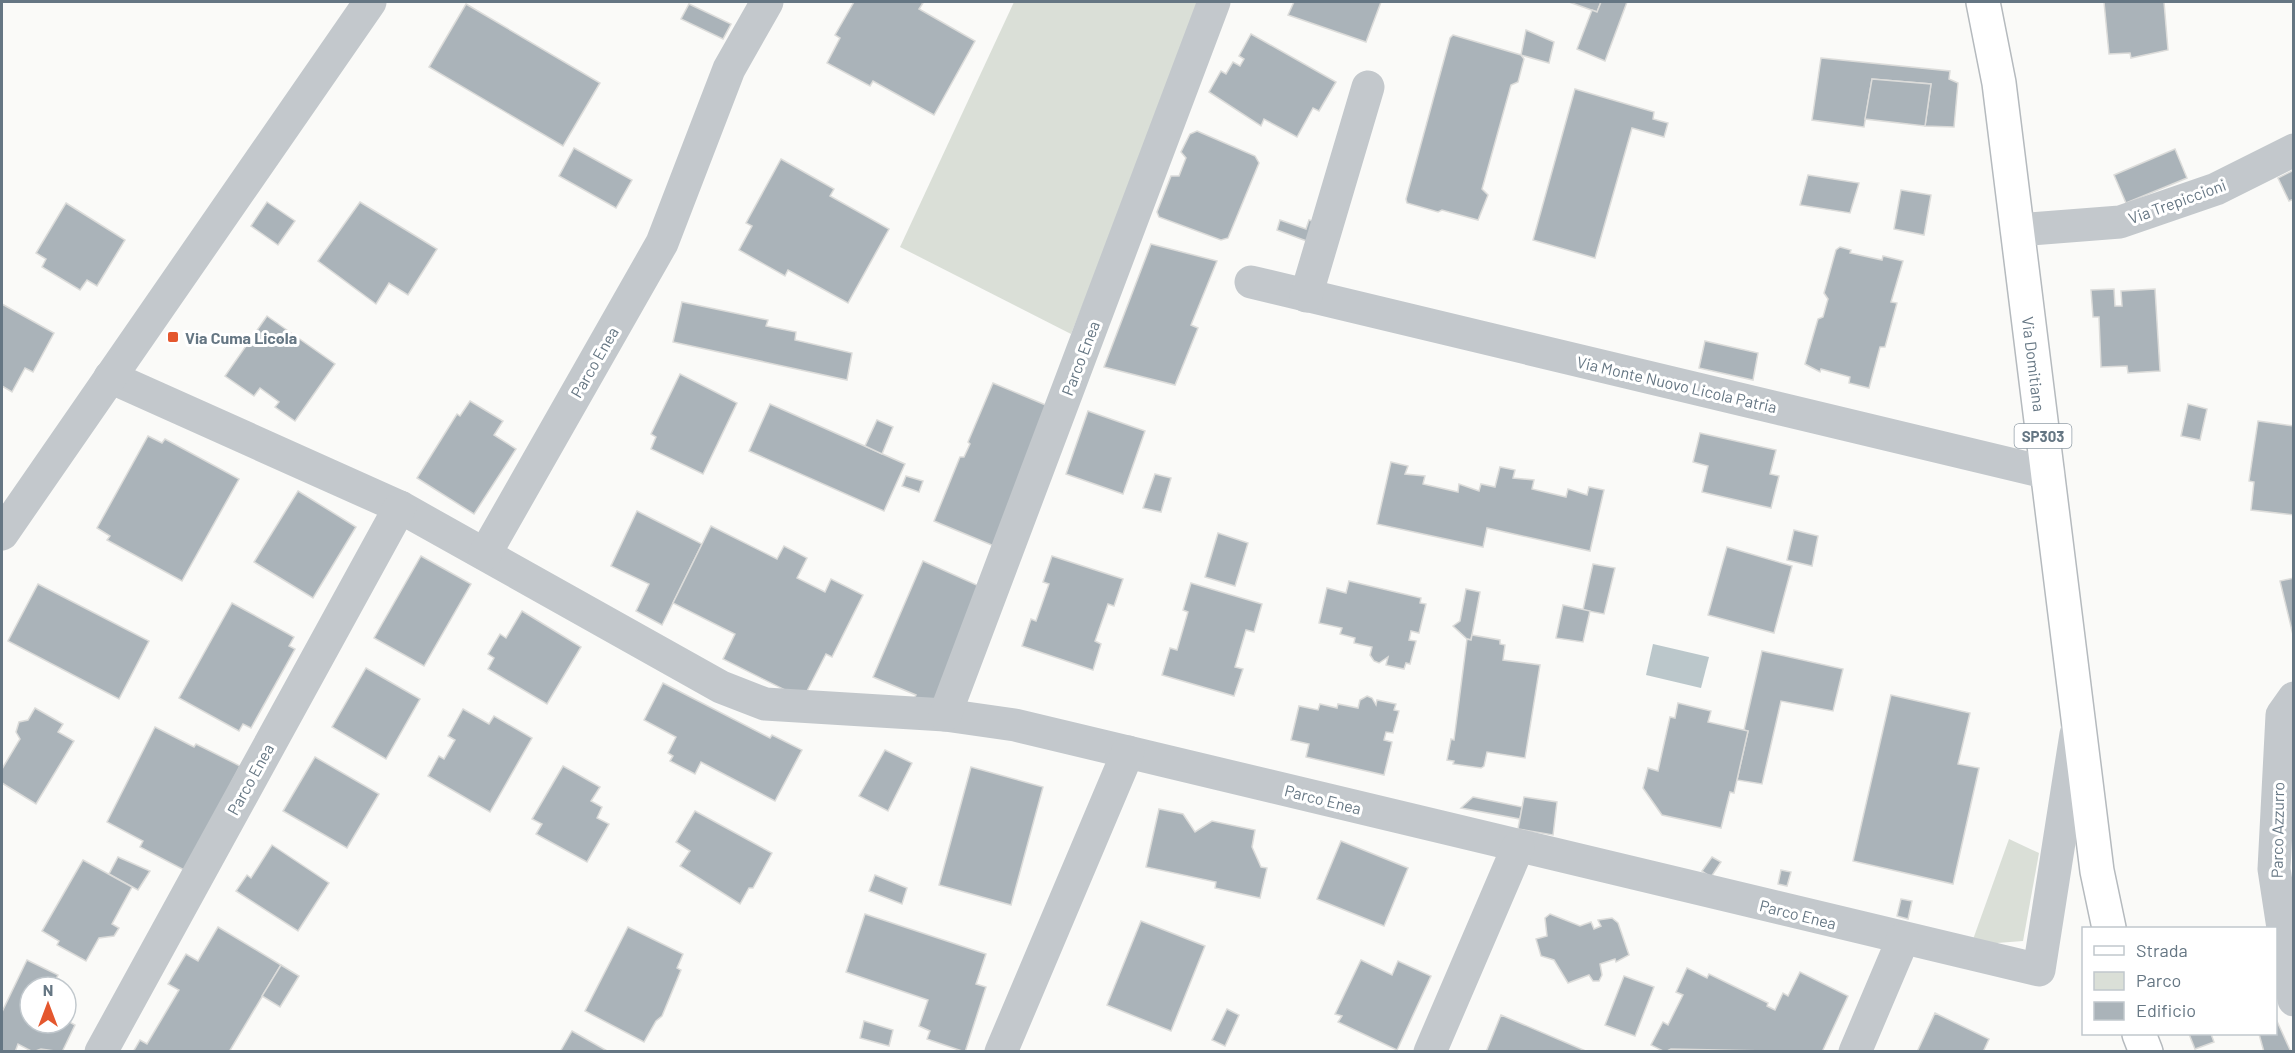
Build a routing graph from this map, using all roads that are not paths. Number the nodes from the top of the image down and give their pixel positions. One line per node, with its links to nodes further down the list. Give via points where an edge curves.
1 (370, 2): 10 (street)
2 (767, 2): 14 (street, Parco Enea, via 729,69 662,243)
3 (1214, 2): 16 (street, Parco Enea)
4 (1983, 2): 7 (main road, Via Domitiana / SP303, via 1999,83)
5 (1368, 87): 9 (street)
6 (2294, 150): 7 (street, Via Trepiccioni, via 2216,189 2120,222)
7 (2017, 230): 11 (main road, Via Domitiana / SP303)
8 (1251, 282): 9 (street, Via Monte Nuovo Licola Patria)
9 (1306, 296): 11 (street, Via Monte Nuovo Licola Patria)
10 (110, 377): 12 (street, Parco Enea); 13 (street)
11 (2048, 473): 17 (main road, Via Domitiana / SP303)
12 (400, 507): 14 (street, Parco Enea); 24 (street, Parco Enea)
13 (2, 534)
14 (485, 554): 16 (street, Parco Enea, via 721,687 765,704)
15 (2294, 698): 22 (street, Parco Azzurro, via 2282,715 2274,869)
16 (945, 716): 18 (street, Parco Enea, via 1015,725)
17 (2078, 720): 20 (main road, Via Domitiana / SP303, via 2097,871); 21 (street, Parco Enea, via 2039,970)
18 (1128, 752): 19 (street, Parco Enea); 25 (street)
19 (1518, 847): 21 (street, Parco Enea); 26 (street)
20 (2109, 927)
21 (1903, 939): 27 (street)
22 (2294, 1000)
23 (2139, 1035): 28 (main road)
24 (101, 1052)
25 (1001, 1052)
26 (1430, 1052)
27 (1855, 1052)
28 (2146, 1052)

